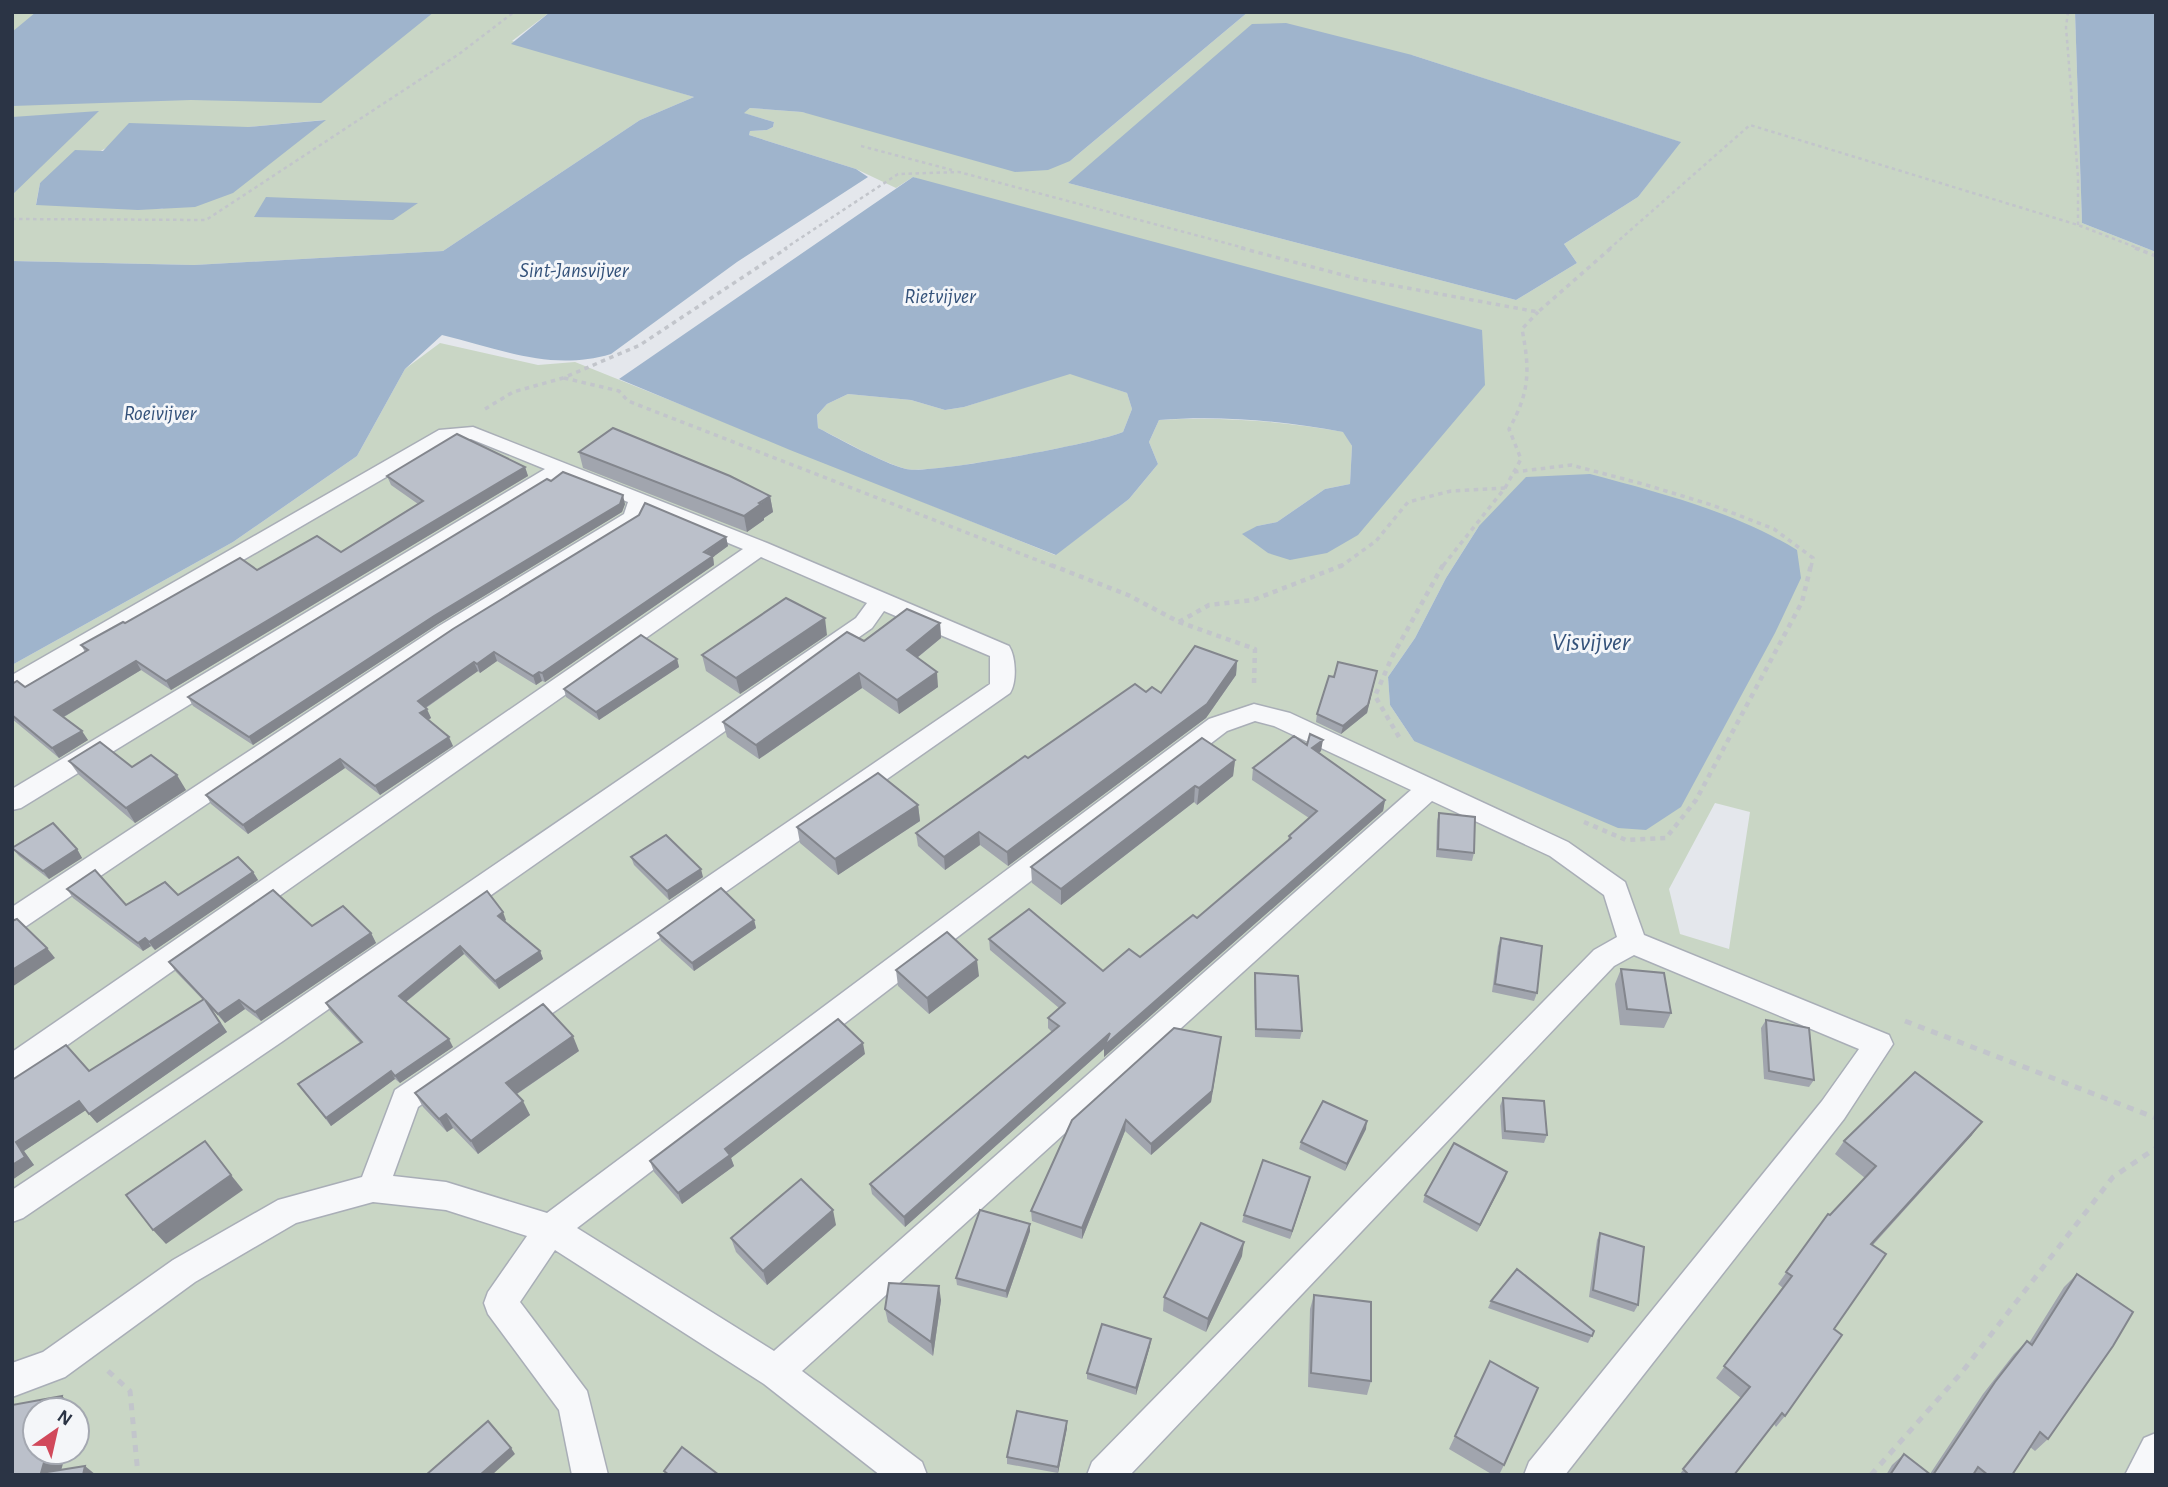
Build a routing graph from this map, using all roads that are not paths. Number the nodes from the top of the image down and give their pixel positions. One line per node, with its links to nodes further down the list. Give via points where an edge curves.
1 (560, 468): 2 (lane); 5 (lane, via 473,433 446,434); 7 (lane)
2 (639, 499): 3 (lane); 8 (lane, via 633,517 447,631)
3 (759, 548): 4 (lane); 10 (lane)
4 (881, 599): 11 (lane, via 1001,652 1002,687 406,1098); 12 (lane, via 864,623)
5 (12, 686)
6 (1431, 787): 9 (lane, via 1559,849 1616,889); 13 (lane, via 1281,719 1254,712 1217,725); 14 (lane)
7 (12, 801)
8 (12, 921)
9 (1632, 942): 19 (lane, via 1604,958); 20 (lane, via 1878,1044 1832,1110)
10 (12, 1068)
11 (373, 1188): 13 (lane, via 446,1196); 15 (lane, via 289,1210 184,1271 53,1366)
12 (12, 1208)
13 (551, 1229): 14 (lane); 17 (lane, via 500,1303 575,1403)
14 (776, 1372): 18 (lane)
15 (12, 1380)
16 (2156, 1450): 21 (lane)
17 (590, 1475)
18 (909, 1475)
19 (1105, 1475)
20 (1542, 1475)
21 (2143, 1475)

